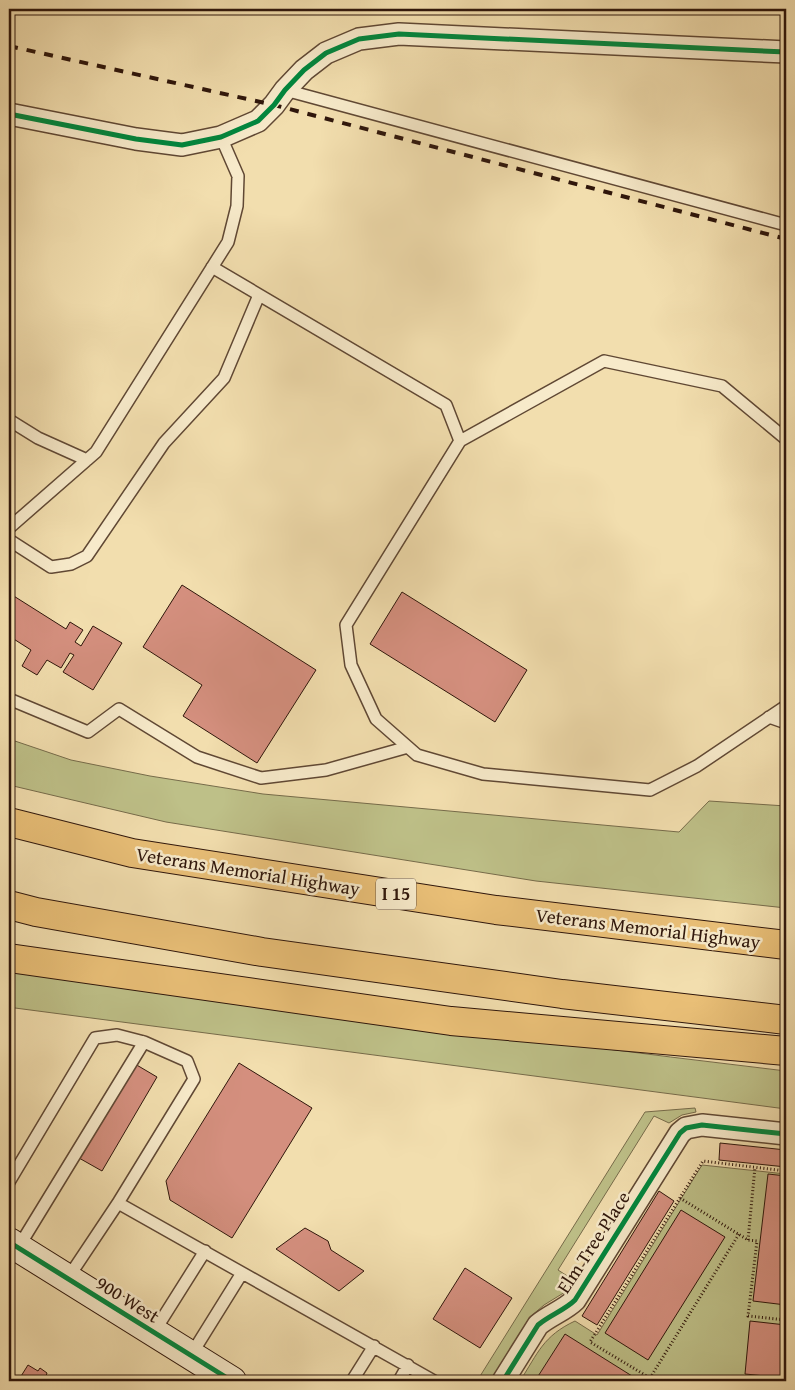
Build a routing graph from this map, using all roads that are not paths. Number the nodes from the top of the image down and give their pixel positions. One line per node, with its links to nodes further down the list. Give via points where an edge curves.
1 (786, 52): 2 (street, via 399,34 359,39 326,52)
2 (285, 90): 4 (street, via 258,121); 5 (lane)
3 (9, 114): 4 (street, via 182,145)
4 (221, 137): 6 (lane, via 238,176 237,206 228,242)
5 (786, 225)
6 (212, 268): 7 (lane); 11 (lane, via 96,452)
7 (259, 295): 10 (lane, via 446,405); 13 (lane, via 224,378 164,443 86,556 71,564 51,567)
8 (9, 420): 11 (lane, via 38,438)
9 (786, 439): 10 (lane, via 722,386 604,361)
10 (460, 441): 18 (lane, via 346,625 351,665 376,719)
11 (87, 460): 12 (lane)
12 (9, 528)
13 (9, 540)
14 (9, 699): 18 (lane, via 88,732 119,709 197,757 261,778 326,770)
15 (786, 706): 16 (lane)
16 (769, 717): 17 (lane); 18 (lane, via 697,766 650,790 483,774 418,755)
17 (786, 723)
18 (408, 747)
19 (9, 822): 21 (highway, Veterans Memorial Highway / I 15, via 132,853 496,910)
20 (9, 905): 23 (highway, via 262,952 562,994)
21 (786, 945)
22 (9, 958): 25 (highway, via 451,1021)
23 (786, 1020)
24 (144, 1042): 27 (lane, via 117,1035 95,1038); 28 (lane, via 187,1061 194,1079); 29 (lane)
25 (786, 1051)
26 (786, 1134): 41 (street, Elm Tree Place, via 702,1125 686,1128 680,1133 576,1300 538,1325)
27 (9, 1182)
28 (118, 1203): 30 (lane); 32 (lane)
29 (13, 1245): 32 (main road, 900 West)
30 (205, 1252): 31 (lane); 33 (lane)
31 (242, 1272): 34 (lane); 35 (lane)
32 (68, 1278): 33 (main road, 900 West)
33 (154, 1332): 35 (main road, 900 West)
34 (374, 1346): 36 (lane); 38 (lane)
35 (191, 1355): 37 (main road, 900 West)
36 (408, 1365): 39 (lane); 40 (lane)
37 (232, 1381)
38 (352, 1381)
39 (399, 1381)
40 (434, 1381)
41 (503, 1381)

